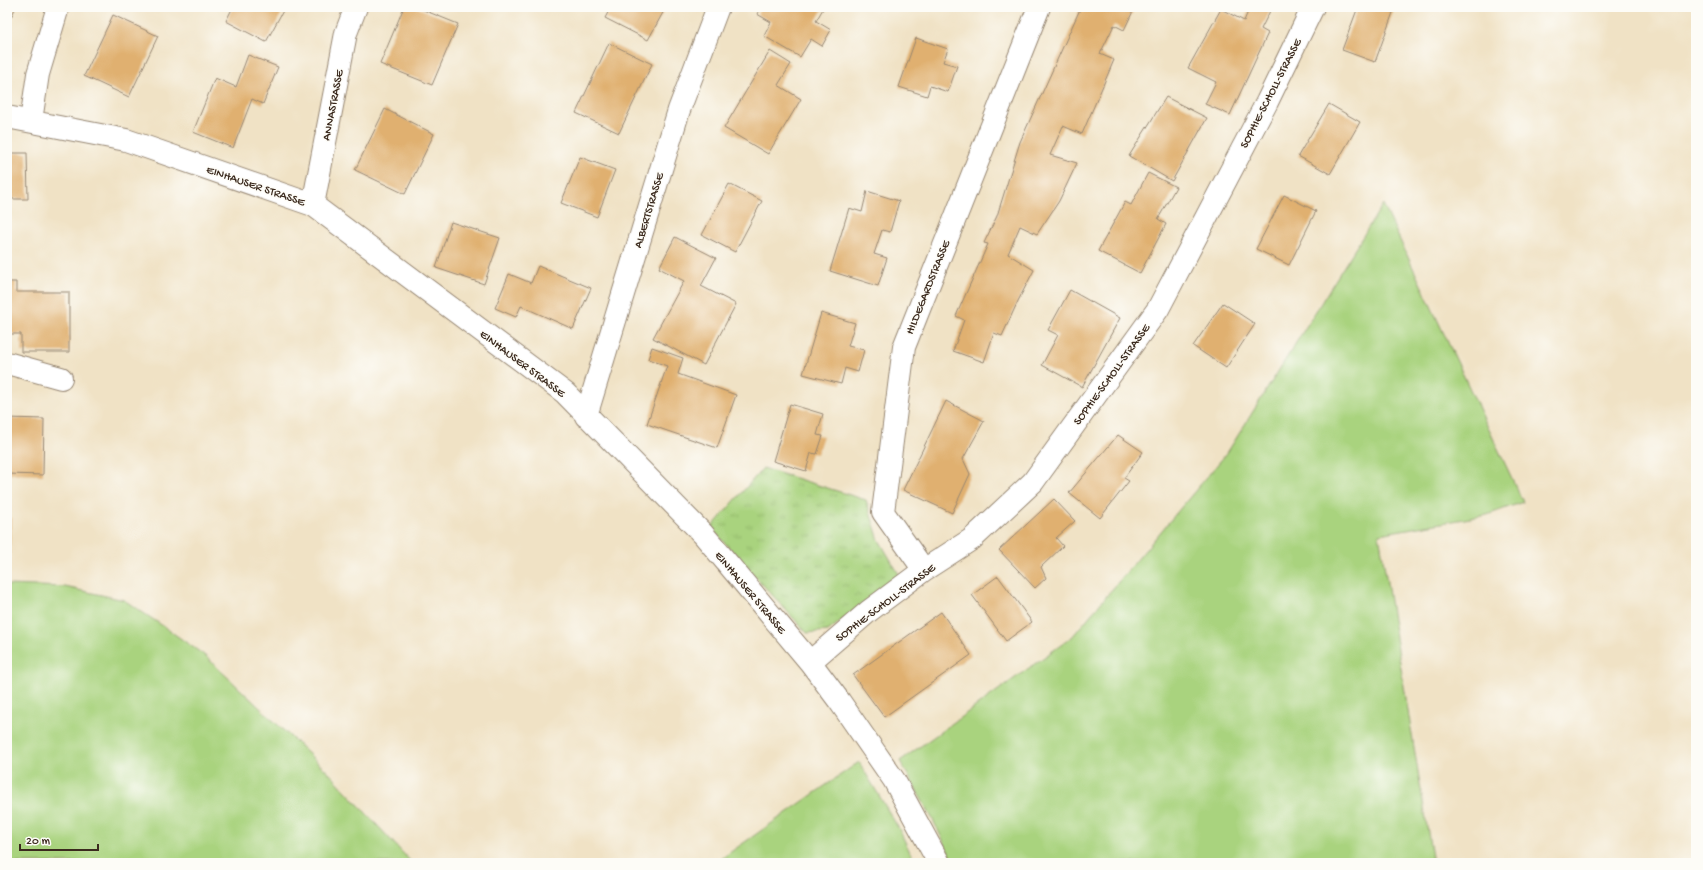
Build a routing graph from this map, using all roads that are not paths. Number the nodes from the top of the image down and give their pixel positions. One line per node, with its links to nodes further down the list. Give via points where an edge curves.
1 (58, 7): 7 (street, via 38,74)
2 (356, 7): 8 (street, ANNASTRASSE, via 346,33)
3 (718, 7): 11 (street, ALBERTSTRASSE, via 679,110)
4 (1040, 7): 12 (street, HILDEGARDSTRASSE, via 904,347 883,512)
5 (1313, 7): 12 (street, SOPHIE-SCHOLL-STRASSE, via 1267,102 1158,309 1033,482 972,539)
6 (7, 117): 7 (street, EINHAUSER STRASSE)
7 (31, 121): 8 (street, EINHAUSER STRASSE, via 126,140)
8 (313, 205): 11 (street, EINHAUSER STRASSE, via 565,393)
9 (7, 363): 10 (street)
10 (61, 378)
11 (586, 416): 13 (street, EINHAUSER STRASSE, via 703,534)
12 (924, 570): 13 (street, SOPHIE-SCHOLL-STRASSE, via 869,611)
13 (810, 662): 14 (street, EINHAUSER STRASSE, via 894,780)
14 (939, 863)

